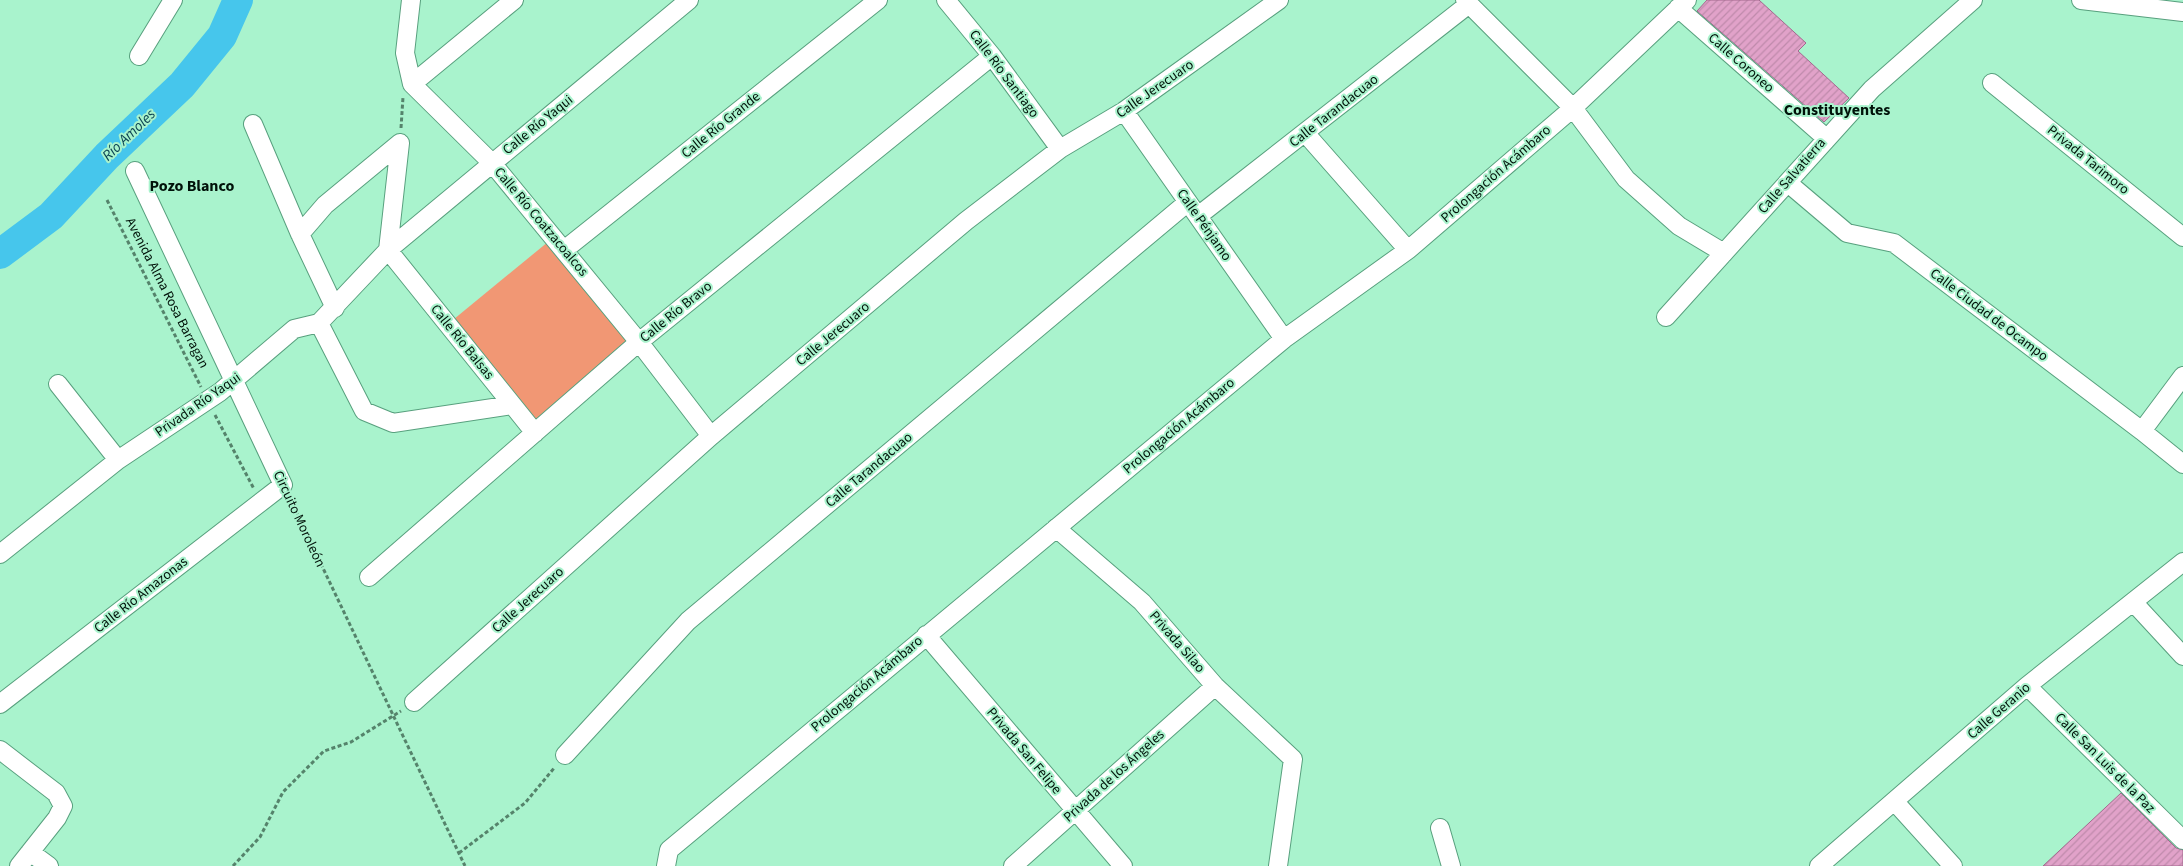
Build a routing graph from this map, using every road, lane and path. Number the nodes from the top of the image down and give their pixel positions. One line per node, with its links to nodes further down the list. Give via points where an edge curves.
1 (173, 0): 13 (street)
2 (410, 0): 16 (street, via 405,53)
3 (514, 0): 16 (street)
4 (689, 0): 23 (street, Calle Río Yaqui)
5 (878, 0): 31 (street, Calle Río Grande)
6 (946, 0): 14 (street, Calle Río Santiago)
7 (1279, 0): 18 (street, Calle Jerecuaro)
8 (1973, 0): 21 (street, Calle Salvatierra, via 1872,89)
9 (2081, 0): 12 (street)
10 (1467, 2): 17 (street); 20 (street, Calle Tarandacuao)
11 (1683, 4): 17 (street, Prolongación Acámbaro); 21 (street, Calle Coroneo)
12 (2183, 12)
13 (139, 56)
14 (992, 56): 22 (street, Calle Río Santiago); 38 (street, Calle Río Bravo)
15 (1992, 83): 29 (street, Privada Tarimoro)
16 (412, 84): 23 (street, Calle Río Coatzacoalcos)
17 (1573, 108): 32 (street, Prolongación Acámbaro); 33 (street, via 1626,179 1678,226)
18 (1124, 111): 22 (street, Calle Jerecuaro); 27 (street, Calle Pénjamo)
19 (253, 124): 28 (street)
20 (1306, 134): 27 (street, Calle Tarandacuao); 32 (street)
21 (1826, 138): 25 (street, Calle Salvatierra)
22 (1060, 149): 46 (street, Calle Jerecuaro, via 966,222)
23 (492, 163): 30 (street, Calle Río Yaqui); 31 (street, Calle Río Coatzacoalcos)
24 (135, 171): 40 (street, Circuito Moroleón)
25 (1788, 183): 33 (street, Calle Salvatierra); 44 (street, Calle Ciudad de Ocampo, via 1847,233 1894,243)
26 (107, 200): 42 (path, Avenida Alma Rosa Barragan)
27 (1193, 209): 37 (street, Calle Pénjamo); 64 (street, Calle Tarandacuao, via 688,621)
28 (300, 234): 30 (street, via 325,205 400,144); 34 (street)
29 (2183, 237)
30 (388, 250): 34 (street); 43 (street, Calle Río Balsas)
31 (564, 250): 38 (street, Calle Río Coatzacoalcos)
32 (1408, 250): 37 (street, Prolongación Acámbaro)
33 (1724, 253): 35 (street, Calle Salvatierra)
34 (335, 308): 36 (street)
35 (1666, 317)
36 (320, 323): 40 (street, Privada Río Yaqui, via 294,329); 43 (street, via 364,411 393,423)
37 (1284, 339): 51 (street, Prolongación Acámbaro)
38 (639, 342): 45 (street, Calle Río Bravo); 46 (street, Calle Río Coatzacoalcos)
39 (2183, 376): 44 (street)
40 (233, 381): 42 (street, Privada Río Yaqui); 49 (street, Circuito Moroleón)
41 (58, 384): 47 (street)
42 (208, 400): 47 (street, Privada Río Yaqui); 50 (path, Avenida Alma Rosa Barragan)
43 (512, 404): 45 (street, Calle Río Balsas)
44 (2142, 431): 48 (street, Calle Ciudad de Ocampo)
45 (535, 433): 54 (street, Calle Río Bravo)
46 (711, 436): 60 (street, Calle Jerecuaro)
47 (118, 460): 52 (street, Privada Río Yaqui)
48 (2183, 464)
49 (283, 485): 50 (street, Calle Río Amazonas); 62 (path, Circuito Moroleón)
50 (260, 502): 61 (street, Calle Río Amazonas)
51 (1056, 528): 56 (street, Prolongación Acámbaro); 58 (street, Privada Silao, via 1142,602)
52 (0, 554)
53 (2183, 562): 55 (street, Calle Geranio)
54 (369, 577)
55 (2134, 603): 57 (street); 59 (street, Calle Geranio)
56 (926, 635): 66 (street, Privada San Felipe); 71 (street, Prolongación Acámbaro)
57 (2183, 656)
58 (1215, 686): 66 (street, Privada de los Ángeles); 78 (street, Privada Silao, via 1293,759)
59 (2027, 686): 65 (street, Calle Geranio); 68 (street, Calle San Luis de la Paz)
60 (414, 702): 62 (path)
61 (0, 704)
62 (393, 716): 70 (path, Circuito Moroleón); 74 (path, via 351,742 324,751 283,792 260,837)
63 (0, 750): 69 (street, via 56,793 63,806)
64 (566, 755): 70 (path, via 525,803)
65 (1895, 802): 80 (street, Calle Geranio); 81 (street)
66 (1076, 811): 76 (street, Privada de los Ángeles); 77 (street, Privada San Felipe)
67 (1440, 828): 79 (street)
68 (2183, 840)
69 (30, 852): 72 (street); 73 (street)
70 (459, 853): 75 (path, Circuito Moroleón)
71 (667, 858)
72 (19, 866)
73 (49, 866)
74 (233, 866)
75 (465, 866)
76 (1013, 866)
77 (1123, 866)
78 (1278, 866)
79 (1451, 866)
80 (1819, 866)
81 (1953, 866)

